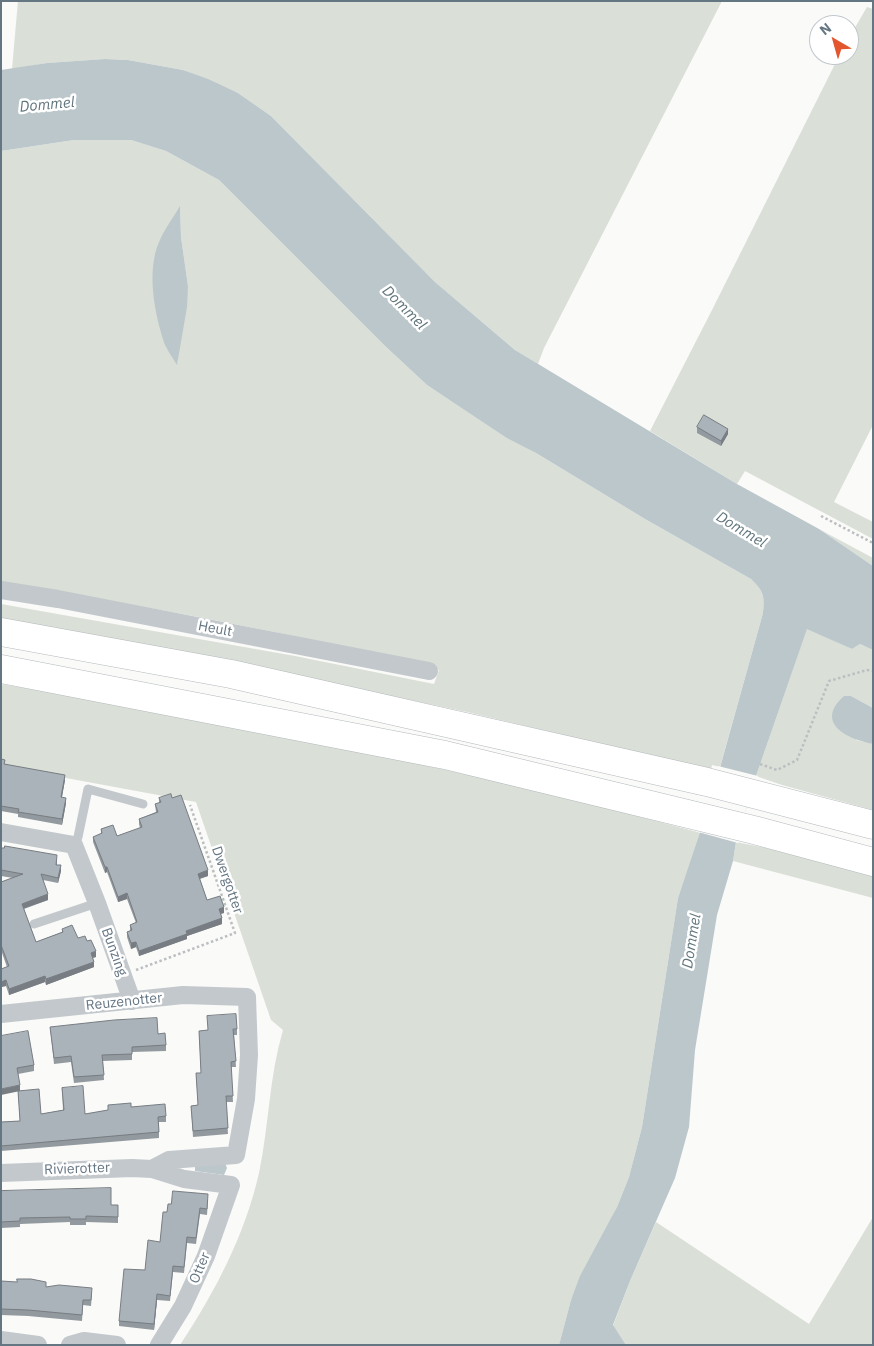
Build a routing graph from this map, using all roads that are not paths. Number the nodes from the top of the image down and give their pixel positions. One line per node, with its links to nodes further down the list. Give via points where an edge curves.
1 (1, 590): 4 (street, Heult, via 58,598)
2 (1, 632): 6 (highway, via 232,674 707,782)
3 (1, 669): 9 (highway, via 445,754)
4 (429, 671)
5 (143, 804): 8 (lane, via 88,789)
6 (873, 825)
7 (1, 832): 8 (street)
8 (74, 845): 10 (street, Bunzing)
9 (873, 862)
10 (97, 903): 11 (lane); 12 (street, Bunzing)
11 (34, 924)
12 (132, 1001): 13 (street, Reuzenotter); 14 (street, Reuzenotter, via 183,995 247,997 249,1055 246,1099)
13 (1, 1014)
14 (236, 1156): 15 (street, Rivierotter, via 169,1160)
15 (152, 1169): 16 (street, Rivierotter); 17 (street, Rivierotter, via 184,1179)
16 (1, 1173)
17 (231, 1185): 22 (street, Otter, via 184,1306)
18 (1, 1340): 20 (street)
19 (77, 1343): 21 (street)
20 (38, 1345)
21 (117, 1345)
22 (159, 1345)

